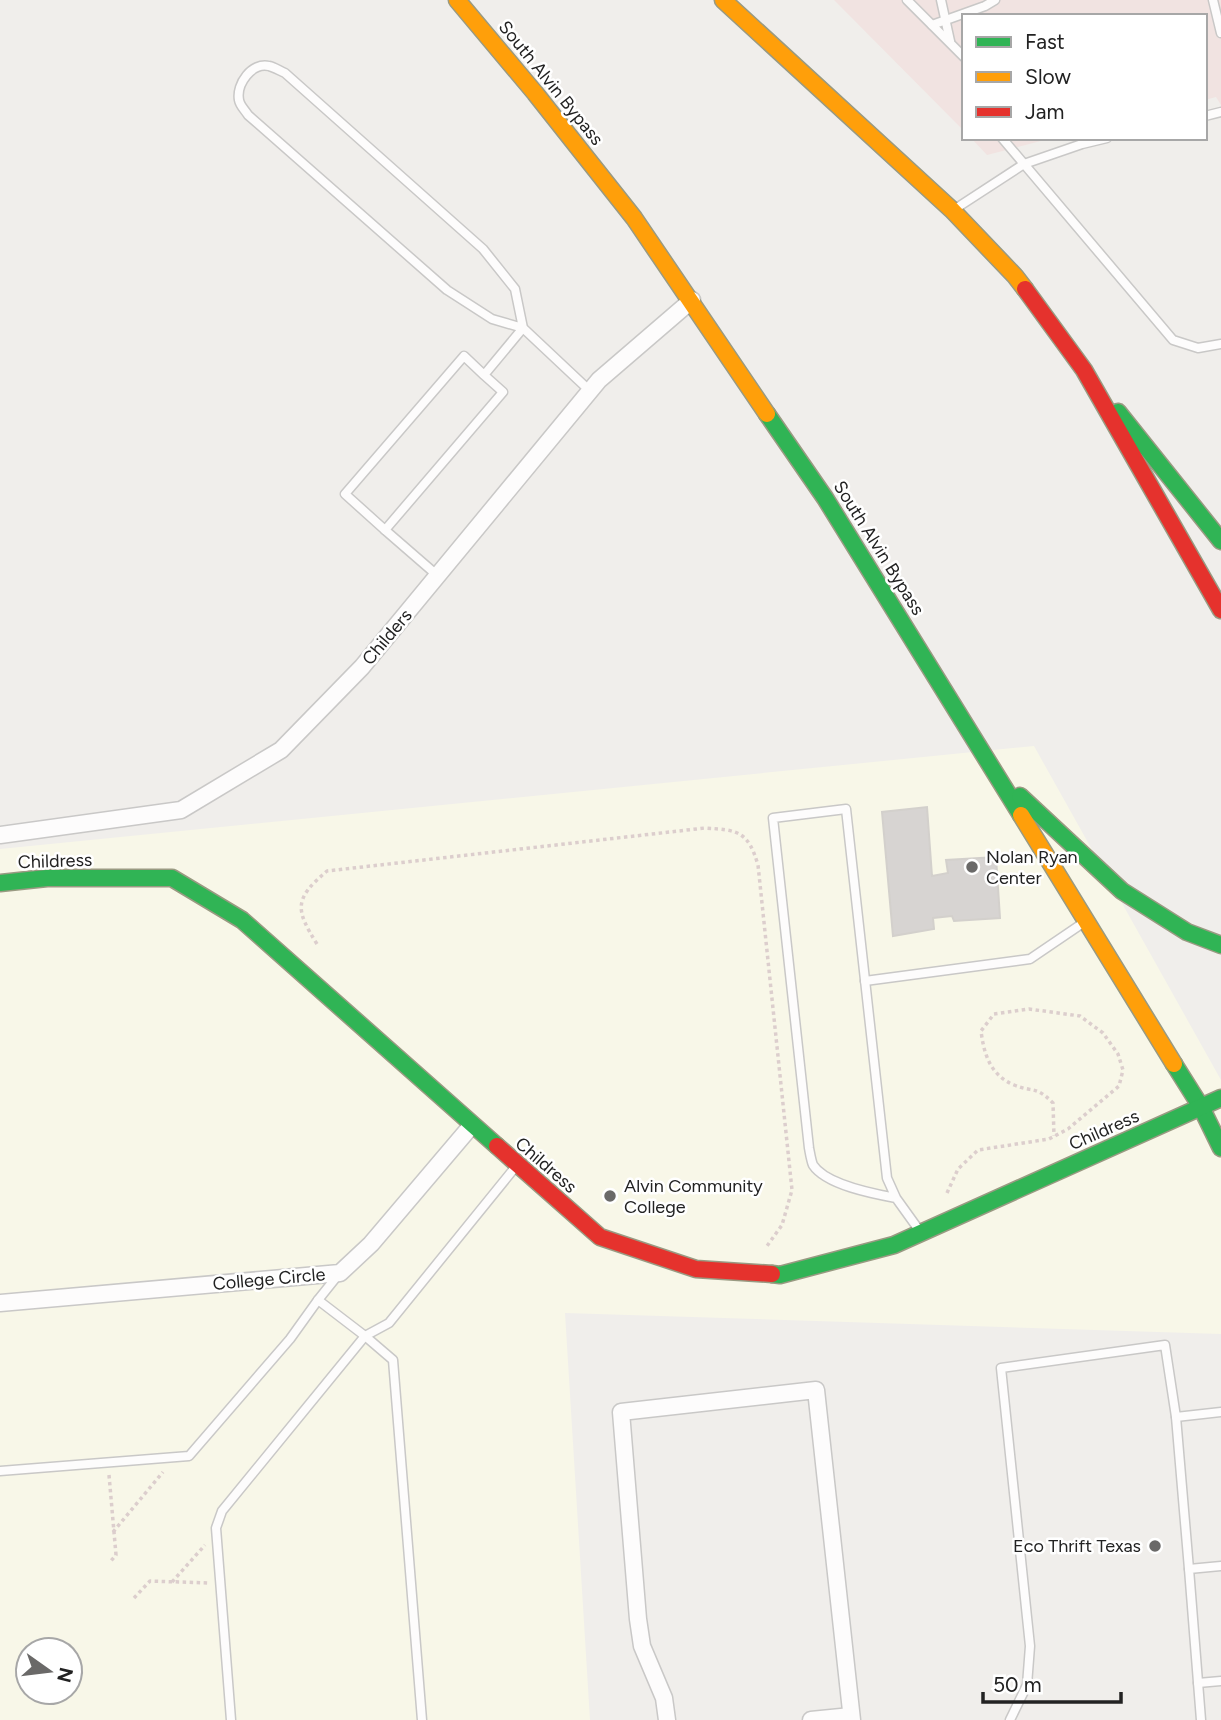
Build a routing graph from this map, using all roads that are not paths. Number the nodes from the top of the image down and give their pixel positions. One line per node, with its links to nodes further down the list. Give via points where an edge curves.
1 (457, 0): 16 (main road, South Alvin Bypass, via 634,218)
2 (723, 0): 15 (main road)
3 (906, 0): 8 (lane)
4 (941, 0): 7 (lane)
5 (995, 0): 7 (lane)
6 (1213, 0): 9 (lane)
7 (945, 20): 8 (lane); 10 (lane)
8 (932, 25): 10 (lane)
9 (1221, 33)
10 (951, 44): 11 (lane)
11 (962, 55)
12 (1004, 140): 14 (lane)
13 (1099, 140): 14 (lane)
14 (1024, 164): 15 (lane); 18 (lane, via 1173,340 1198,348)
15 (952, 211): 19 (main road, via 1015,276)
16 (692, 300): 21 (street, Childers); 26 (main road, South Alvin Bypass, via 825,498)
17 (523, 328): 17 (lane, via 515,289 483,249 285,73 267,65 245,77 238,89 239,103 248,115 447,290 492,319); 20 (lane); 21 (lane)
18 (1221, 344)
19 (1084, 370): 23 (main road); 25 (main road)
20 (484, 375): 22 (lane, via 503,392); 22 (lane, via 464,356 345,494)
21 (590, 391): 24 (street, Childers)
22 (385, 530): 24 (lane)
23 (1221, 541)
24 (438, 576): 27 (street, Childers, via 362,667 281,750 203,797 181,810)
25 (1221, 610)
26 (998, 776): 29 (main road, South Alvin Bypass); 30 (main road, via 1122,891 1187,932)
27 (0, 835)
28 (0, 883): 35 (main road, Childress, via 47,878 172,878 242,920)
29 (1086, 922): 31 (lane, via 1030,959); 34 (main road, South Alvin Bypass)
30 (1221, 945)
31 (865, 981): 38 (lane, via 887,1178); 38 (lane, via 846,809 773,818 813,1165 825,1176 868,1194)
32 (1221, 1098): 34 (main road, Childress)
33 (1221, 1106): 34 (main road)
34 (1200, 1108): 36 (main road, South Alvin Bypass); 39 (main road, Childress)
35 (472, 1125): 37 (main road, Childress); 40 (street, College Circle, via 372,1244)
36 (1221, 1148)
37 (517, 1165): 39 (main road, Childress, via 600,1237 696,1269 780,1275 894,1245); 43 (lane, via 390,1323)
38 (896, 1198): 39 (lane)
39 (920, 1233)
40 (340, 1273): 41 (lane); 42 (street, College Circle)
41 (318, 1300): 43 (lane); 46 (lane, via 189,1456)
42 (0, 1303)
43 (365, 1336): 52 (lane, via 222,1511 216,1528); 53 (lane, via 393,1360)
44 (1221, 1412): 45 (lane)
45 (1175, 1417): 48 (lane); 56 (lane, via 1165,1345 1001,1368 1030,1646 1027,1685)
46 (0, 1471)
47 (1221, 1566): 48 (lane)
48 (1189, 1569): 50 (lane)
49 (1221, 1681): 50 (lane)
50 (1198, 1683): 57 (lane)
51 (852, 1718): 54 (street, via 816,1390 621,1412 642,1646 664,1698); 55 (street)
52 (230, 1720)
53 (422, 1720)
54 (667, 1720)
55 (811, 1720)
56 (1010, 1720)
57 (1201, 1720)

